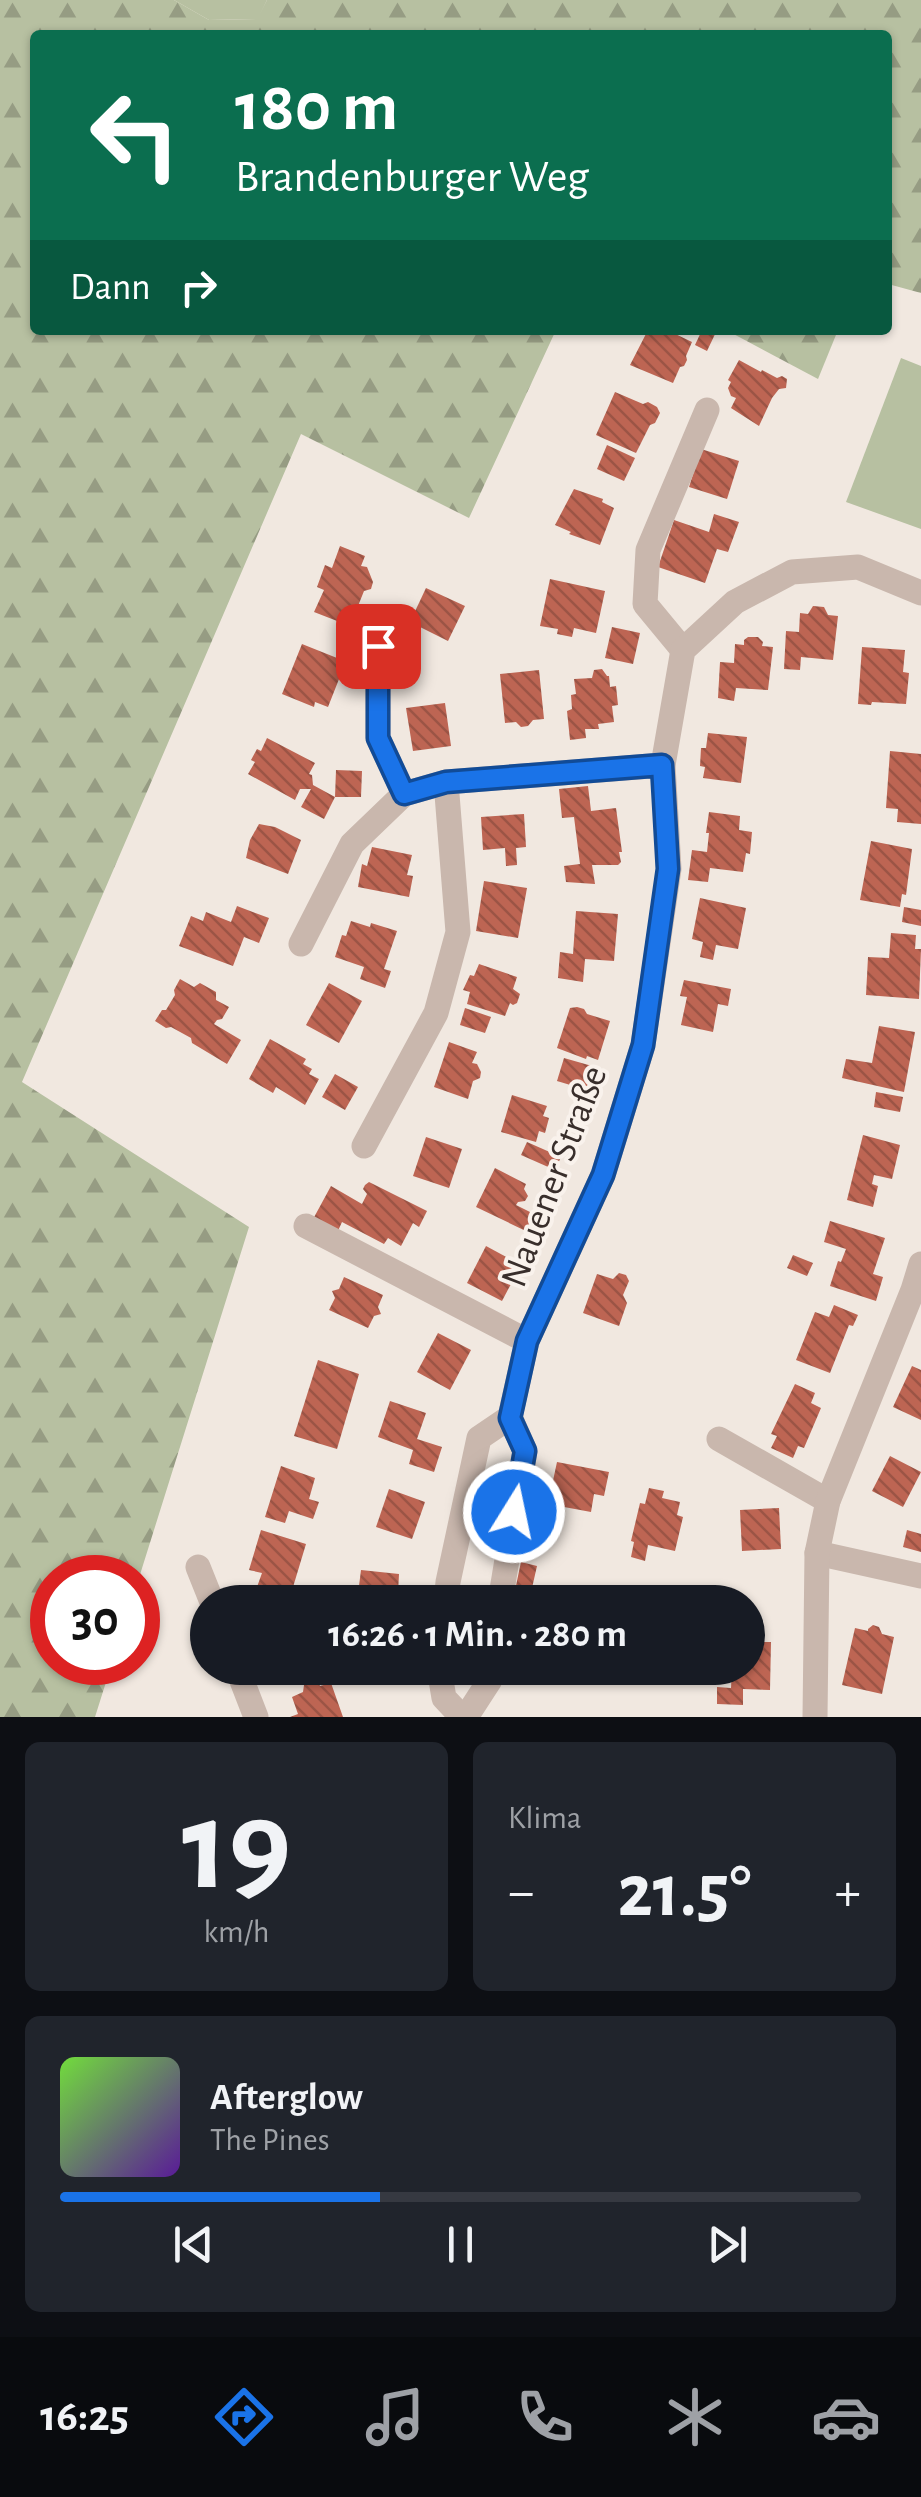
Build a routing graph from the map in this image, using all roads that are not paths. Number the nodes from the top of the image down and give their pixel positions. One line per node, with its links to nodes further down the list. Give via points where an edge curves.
1 (707, 410): 4 (street, via 648,550 645,604)
2 (921, 593): 4 (street, via 858,566 792,572 735,602)
3 (378, 646): 7 (street, via 378,738)
4 (683, 650): 5 (street, Nauener Straße)
5 (662, 765): 6 (street); 12 (street, Nauener Straße, via 668,869 643,1045 603,1175)
6 (446, 782): 7 (street); 9 (street, via 458,932 436,1013)
7 (404, 794): 8 (street, via 352,844)
8 (301, 944)
9 (364, 1146)
10 (306, 1226): 12 (street, Nauener Straße)
11 (921, 1264): 15 (street)
12 (527, 1341): 13 (street, Nauener Straße)
13 (510, 1418): 20 (street, via 478,1438); 21 (street, Nauener Straße, via 525,1451)
14 (719, 1439): 15 (street)
15 (828, 1502): 16 (street)
16 (817, 1553): 18 (street); 27 (street)
17 (198, 1567): 19 (street)
18 (921, 1576)
19 (205, 1585)
20 (448, 1585)
21 (503, 1585)
22 (244, 1685): 25 (street)
23 (441, 1685): 26 (street, via 444,1698)
24 (486, 1685): 26 (street)
25 (256, 1717)
26 (464, 1717)
27 (815, 1717)

